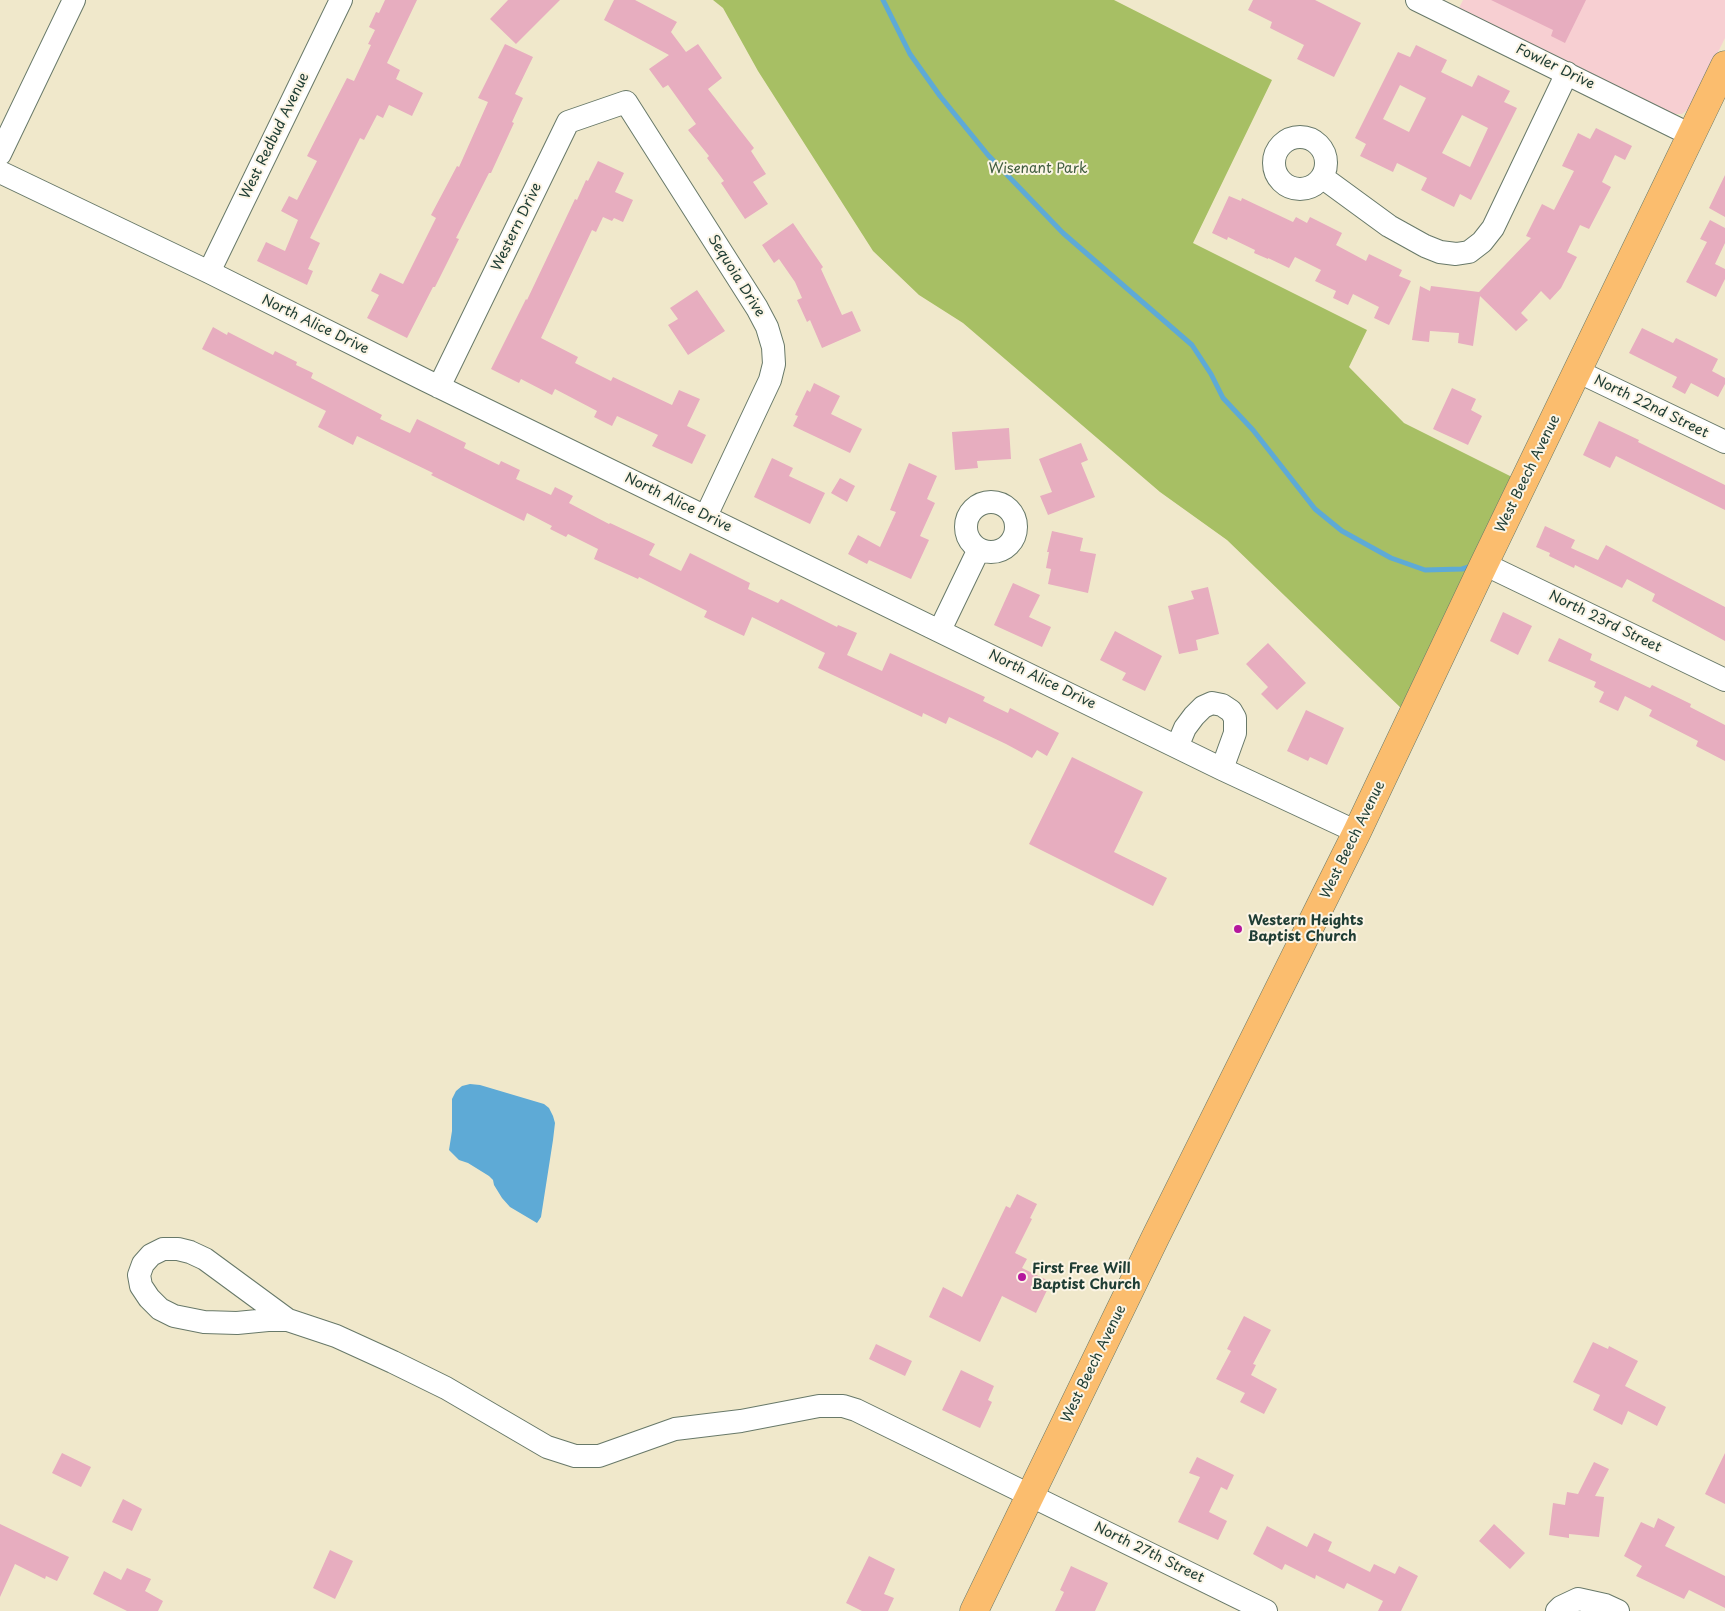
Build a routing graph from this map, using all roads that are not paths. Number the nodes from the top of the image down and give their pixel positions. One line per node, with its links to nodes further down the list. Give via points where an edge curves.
1 (74, 0): 9 (street)
2 (341, 0): 12 (street, West Redbud Avenue)
3 (1417, 0): 5 (street, Fowler Drive)
4 (1725, 65): 7 (main road, West Beech Avenue)
5 (1567, 73): 8 (street, Fowler Drive); 11 (street, via 1493,228 1469,252 1446,253 1425,246 1389,226)
6 (626, 102): 14 (street, Western Drive, via 568,122); 16 (street, Sequoia Drive, via 757,308 773,347 774,364 770,380)
7 (1717, 103): 8 (main road, West Beech Avenue)
8 (1691, 135): 13 (main road, West Beech Avenue)
9 (0, 154)
10 (0, 172): 12 (street, North Alice Drive)
11 (1322, 177)
12 (209, 272): 14 (street, North Alice Drive)
13 (1577, 371): 15 (street, North 22nd Street); 18 (main road, West Beech Avenue)
14 (439, 387): 16 (street, North Alice Drive)
15 (1725, 442)
16 (706, 516): 19 (street, North Alice Drive)
17 (979, 549): 19 (street)
18 (1484, 564): 20 (street, North 23rd Street); 23 (main road, West Beech Avenue)
19 (940, 630): 21 (street, North Alice Drive)
20 (1725, 680)
21 (1177, 747): 22 (street, North Alice Drive); 22 (street, via 1185,728 1203,707 1212,703 1222,704 1235,718 1235,733)
22 (1222, 769): 23 (street, North Alice Drive)
23 (1358, 832): 25 (main road, West Beech Avenue, via 1156,1236)
24 (288, 1320): 24 (street, via 206,1259 190,1252 162,1249 143,1264 141,1286 160,1309 174,1316 204,1322); 25 (street, North 27th Street, via 336,1336 392,1362 446,1388 547,1447 575,1456 599,1456 675,1429 837,1406 856,1410)
25 (1031, 1496): 26 (main road, West Beech Avenue); 27 (street, North 27th Street)
26 (974, 1611)
27 (1266, 1611)
28 (1557, 1611): 29 (street, via 1578,1598)
29 (1618, 1611)

